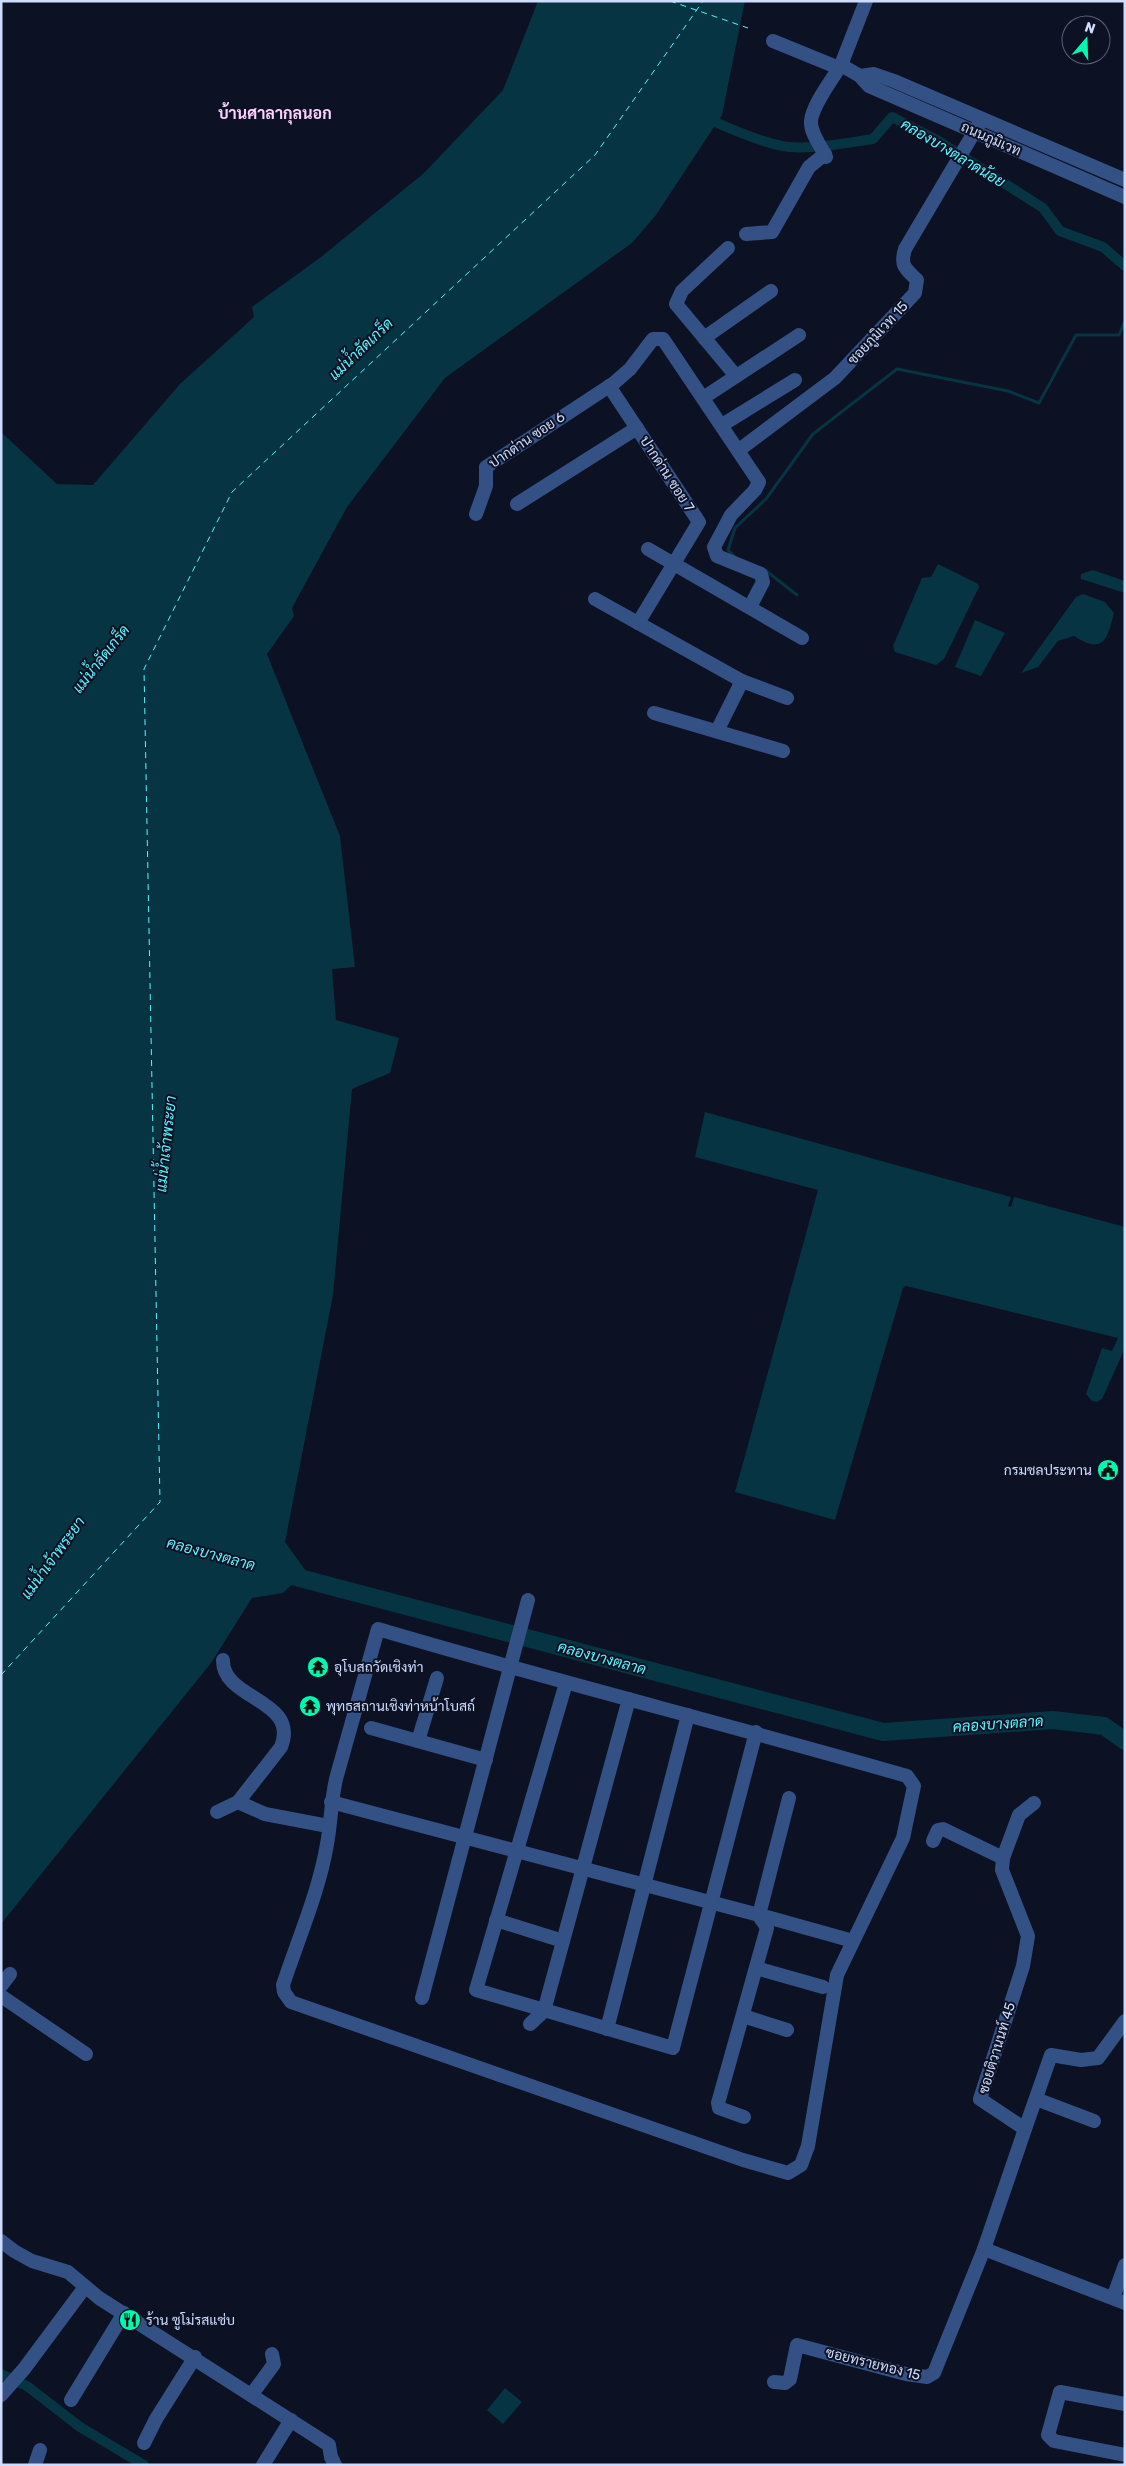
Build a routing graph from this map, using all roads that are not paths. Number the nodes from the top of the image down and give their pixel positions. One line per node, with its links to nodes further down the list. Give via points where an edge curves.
1 (866, 1): 3 (street)
2 (773, 41): 3 (street, ถนนภูมิเวท)
3 (840, 67): 4 (street, ถนนภูมิเวท, via 860,76 874,74 894,81); 7 (street, via 811,120 821,148 772,232)
4 (979, 126): 5 (street, ถนนภูมิเวท); 6 (street, ถนนภูมิเวท); 18 (street, ซอยภูมิเวท 15, via 905,249 902,260 917,280 915,293 836,378)
5 (1125, 180)
6 (1125, 197)
7 (746, 234)
8 (728, 248): 11 (street, via 682,290 676,304)
9 (771, 291): 11 (street)
10 (799, 335): 12 (street)
11 (704, 338): 12 (street)
12 (736, 376): 15 (street)
13 (795, 380): 16 (street)
14 (609, 386): 15 (street, via 630,369 658,331); 17 (street, ปากด่าน ซอย 7); 20 (street, ปากด่าน ซอย 6, via 486,467 486,486)
15 (703, 398): 16 (street)
16 (722, 425): 18 (street)
17 (637, 428): 19 (street); 22 (street, ปากด่าน ซอย 7, via 698,522)
18 (739, 450): 24 (street, via 759,482 758,486 731,516 714,547 718,556 761,574 763,582)
19 (517, 504)
20 (476, 514)
21 (648, 549): 22 (street)
22 (673, 563): 24 (street); 25 (street)
23 (595, 599): 25 (street)
24 (750, 607): 26 (street)
25 (638, 623): 27 (street)
26 (802, 638)
27 (742, 681): 28 (street); 30 (street)
28 (787, 698)
29 (654, 713): 30 (street)
30 (717, 732): 31 (street)
31 (783, 751)
32 (528, 1600): 34 (street)
33 (223, 1660): 44 (street, via 223,1668 231,1681 277,1714 284,1727 281,1748)
34 (510, 1668): 36 (street); 42 (street); 45 (street, via 378,1629)
35 (437, 1678): 41 (street)
36 (566, 1682): 37 (street); 51 (street)
37 (629, 1699): 38 (street); 53 (street)
38 (688, 1715): 40 (street); 54 (street)
39 (371, 1728): 41 (street)
40 (756, 1732): 55 (street); 59 (street, via 907,1776 914,1786 903,1838)
41 (418, 1741): 42 (street)
42 (486, 1760): 49 (street)
43 (789, 1798): 56 (street)
44 (238, 1802): 47 (street); 48 (street, via 266,1814)
45 (331, 1802): 48 (street); 49 (street)
46 (1034, 1802): 52 (street, via 1019,1815)
47 (218, 1812)
48 (328, 1826): 59 (street, via 320,1871 282,1985 291,2002 742,2160 788,2173 801,2165 808,2146 837,1975)
49 (465, 1837): 51 (street); 65 (street)
50 (933, 1840): 52 (street, via 942,1829)
51 (517, 1850): 53 (street); 57 (street)
52 (1002, 1858): 76 (street, ซอยติวานนท์ 45, via 1002,1870 1028,1936 1023,1966 980,2099)
53 (583, 1868): 54 (street); 58 (street)
54 (645, 1885): 55 (street); 70 (street)
55 (712, 1903): 56 (street); 70 (street, via 674,2047)
56 (760, 1917): 59 (street); 60 (street, via 767,1928)
57 (496, 1920): 58 (street); 66 (street, via 476,1990)
58 (563, 1941): 66 (street)
59 (853, 1941)
60 (756, 1968): 63 (street); 67 (street)
61 (10, 1974): 62 (street)
62 (1, 1986)
63 (823, 1987)
64 (1, 1996): 72 (street)
65 (422, 1998)
66 (544, 2011): 69 (street); 70 (street)
67 (742, 2016): 71 (street); 74 (street, via 718,2106)
68 (1125, 2021): 73 (street, via 1098,2058 1081,2060 1051,2055)
69 (530, 2024)
70 (607, 2029)
71 (787, 2030)
72 (86, 2054)
73 (1036, 2099): 75 (street); 76 (street)
74 (744, 2117)
75 (1094, 2121)
76 (1025, 2129): 78 (street)
77 (1, 2241): 80 (street, via 32,2261 62,2269)
78 (984, 2249): 81 (street); 85 (street, ซอยทรายทอง 15, via 938,2368 927,2377 797,2345 790,2379 785,2383)
79 (1125, 2266): 81 (street)
80 (85, 2287): 82 (street); 87 (street)
81 (1119, 2301)
82 (124, 2313): 84 (street); 88 (street)
83 (272, 2354): 86 (street, via 274,2364)
84 (195, 2358): 86 (street); 91 (street)
85 (774, 2382)
86 (252, 2394): 90 (street)
87 (1, 2395)
88 (71, 2400)
89 (1125, 2404): 93 (street, via 1060,2392 1048,2435 1054,2441)
90 (291, 2420): 95 (street); 96 (street, via 329,2445)
91 (144, 2443)
92 (40, 2450): 94 (street)
93 (1125, 2455)
94 (35, 2465)
95 (263, 2465)
96 (335, 2465)

